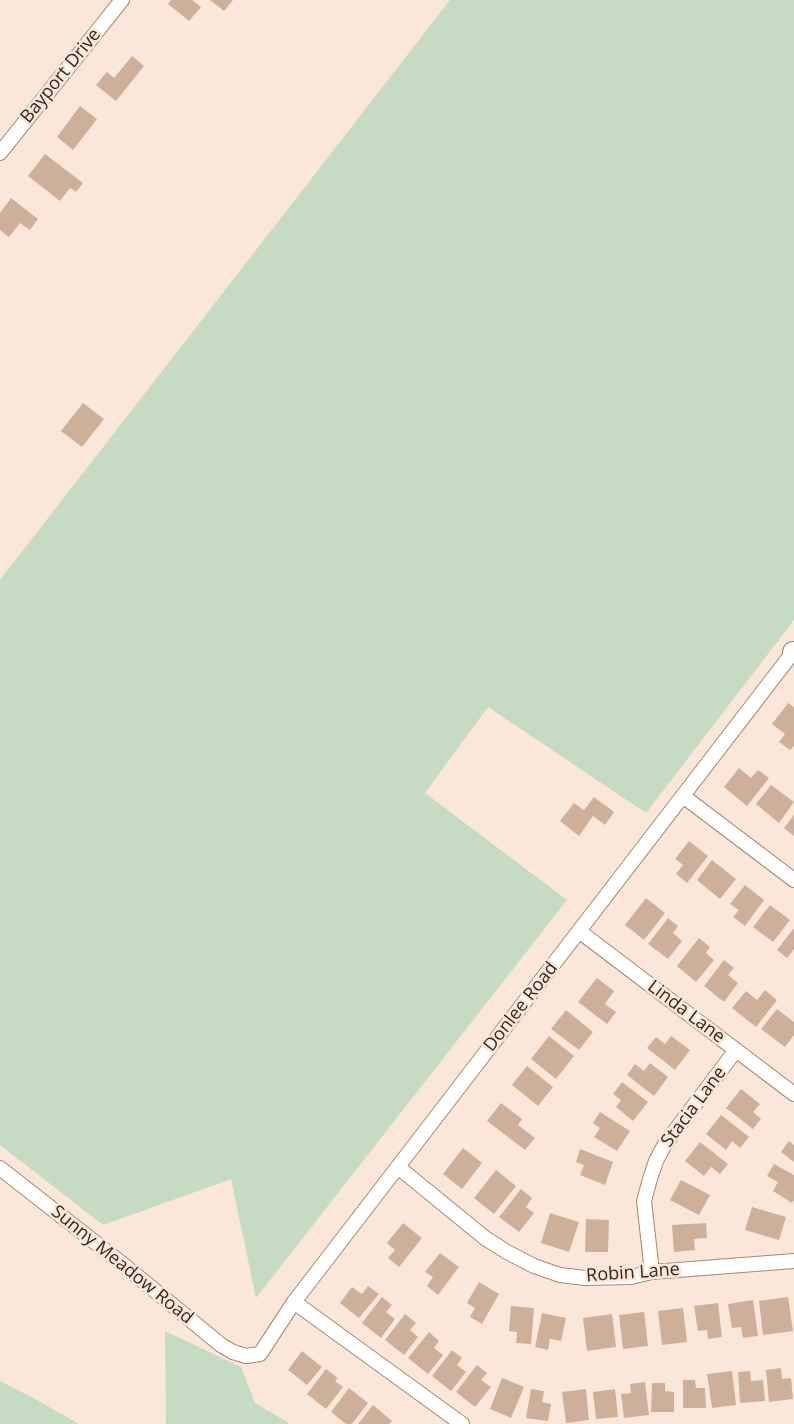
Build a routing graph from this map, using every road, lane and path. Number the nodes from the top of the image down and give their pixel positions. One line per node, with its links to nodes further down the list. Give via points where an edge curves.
1 (122, 0): 2 (street, Bayport Drive)
2 (0, 153)
3 (794, 652): 4 (street, Donlee Road)
4 (683, 796): 5 (street); 6 (street, Donlee Road)
5 (794, 880)
6 (579, 931): 7 (street, Linda Lane); 9 (street, Donlee Road)
7 (736, 1050): 8 (street, Linda Lane); 12 (street, Stacia Lane, via 656,1161 644,1201)
8 (794, 1094)
9 (398, 1167): 12 (street, Robin Lane, via 485,1238 534,1266 585,1278 631,1277); 13 (street, Donlee Road)
10 (0, 1168): 14 (street, Sunny Meadow Road, via 221,1345)
11 (794, 1261): 12 (street, Robin Lane)
12 (652, 1272)
13 (294, 1302): 14 (street, Donlee Road, via 260,1354); 15 (street)
14 (246, 1356)
15 (462, 1424)

